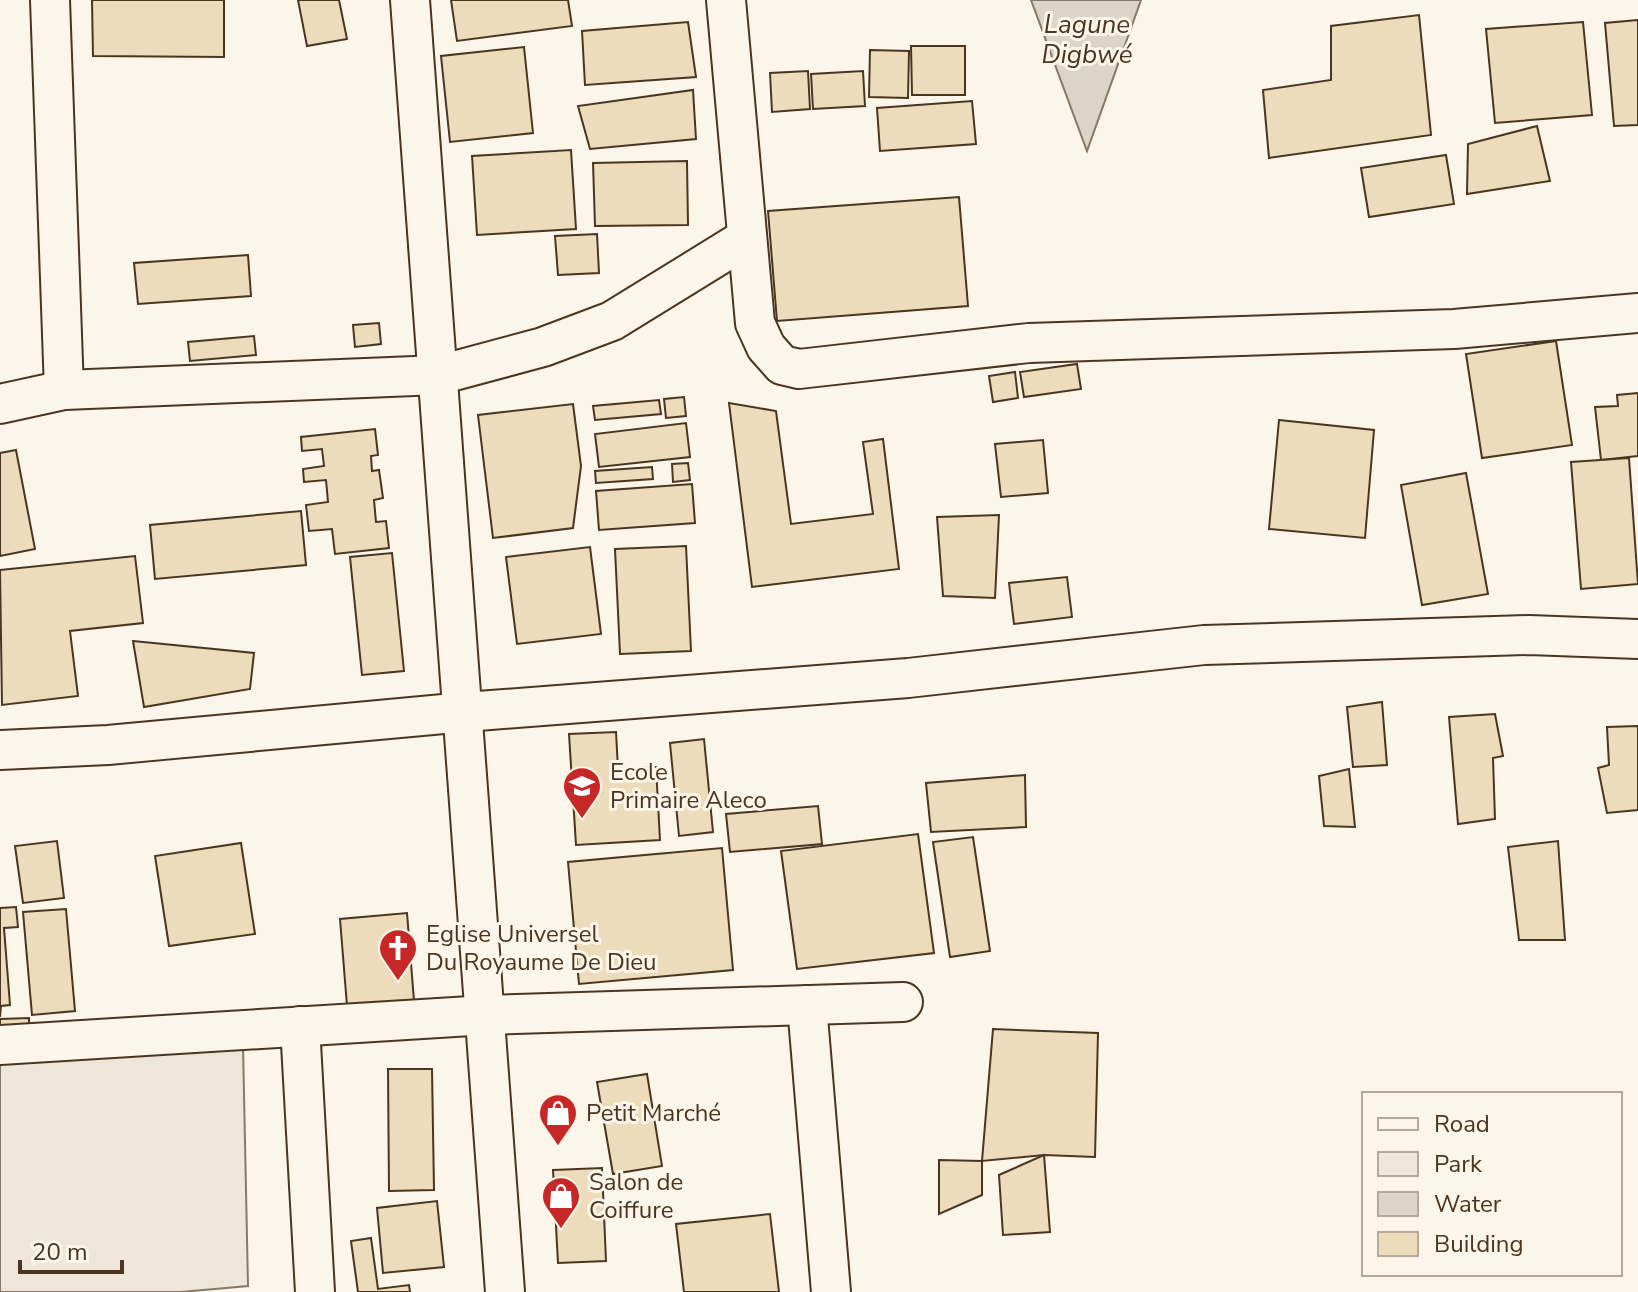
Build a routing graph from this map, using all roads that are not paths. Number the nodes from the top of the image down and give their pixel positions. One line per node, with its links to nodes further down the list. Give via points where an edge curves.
1 (50, 0): 7 (street)
2 (410, 0): 6 (street)
3 (726, 0): 4 (street)
4 (745, 239): 5 (street, via 755,323 782,365 799,369 1029,343 1454,329); 6 (street, via 612,321 543,347)
5 (1638, 313)
6 (439, 375): 7 (street); 10 (street)
7 (64, 390): 8 (street)
8 (0, 404)
9 (1638, 639): 10 (street, via 1529,635 1204,645 908,678)
10 (465, 712): 11 (street); 14 (street)
11 (0, 750)
12 (903, 1002): 13 (street)
13 (807, 1005): 14 (street); 19 (street)
14 (487, 1015): 15 (street); 18 (street)
15 (300, 1026): 16 (street); 17 (street)
16 (0, 1045)
17 (315, 1292)
18 (505, 1292)
19 (831, 1292)

